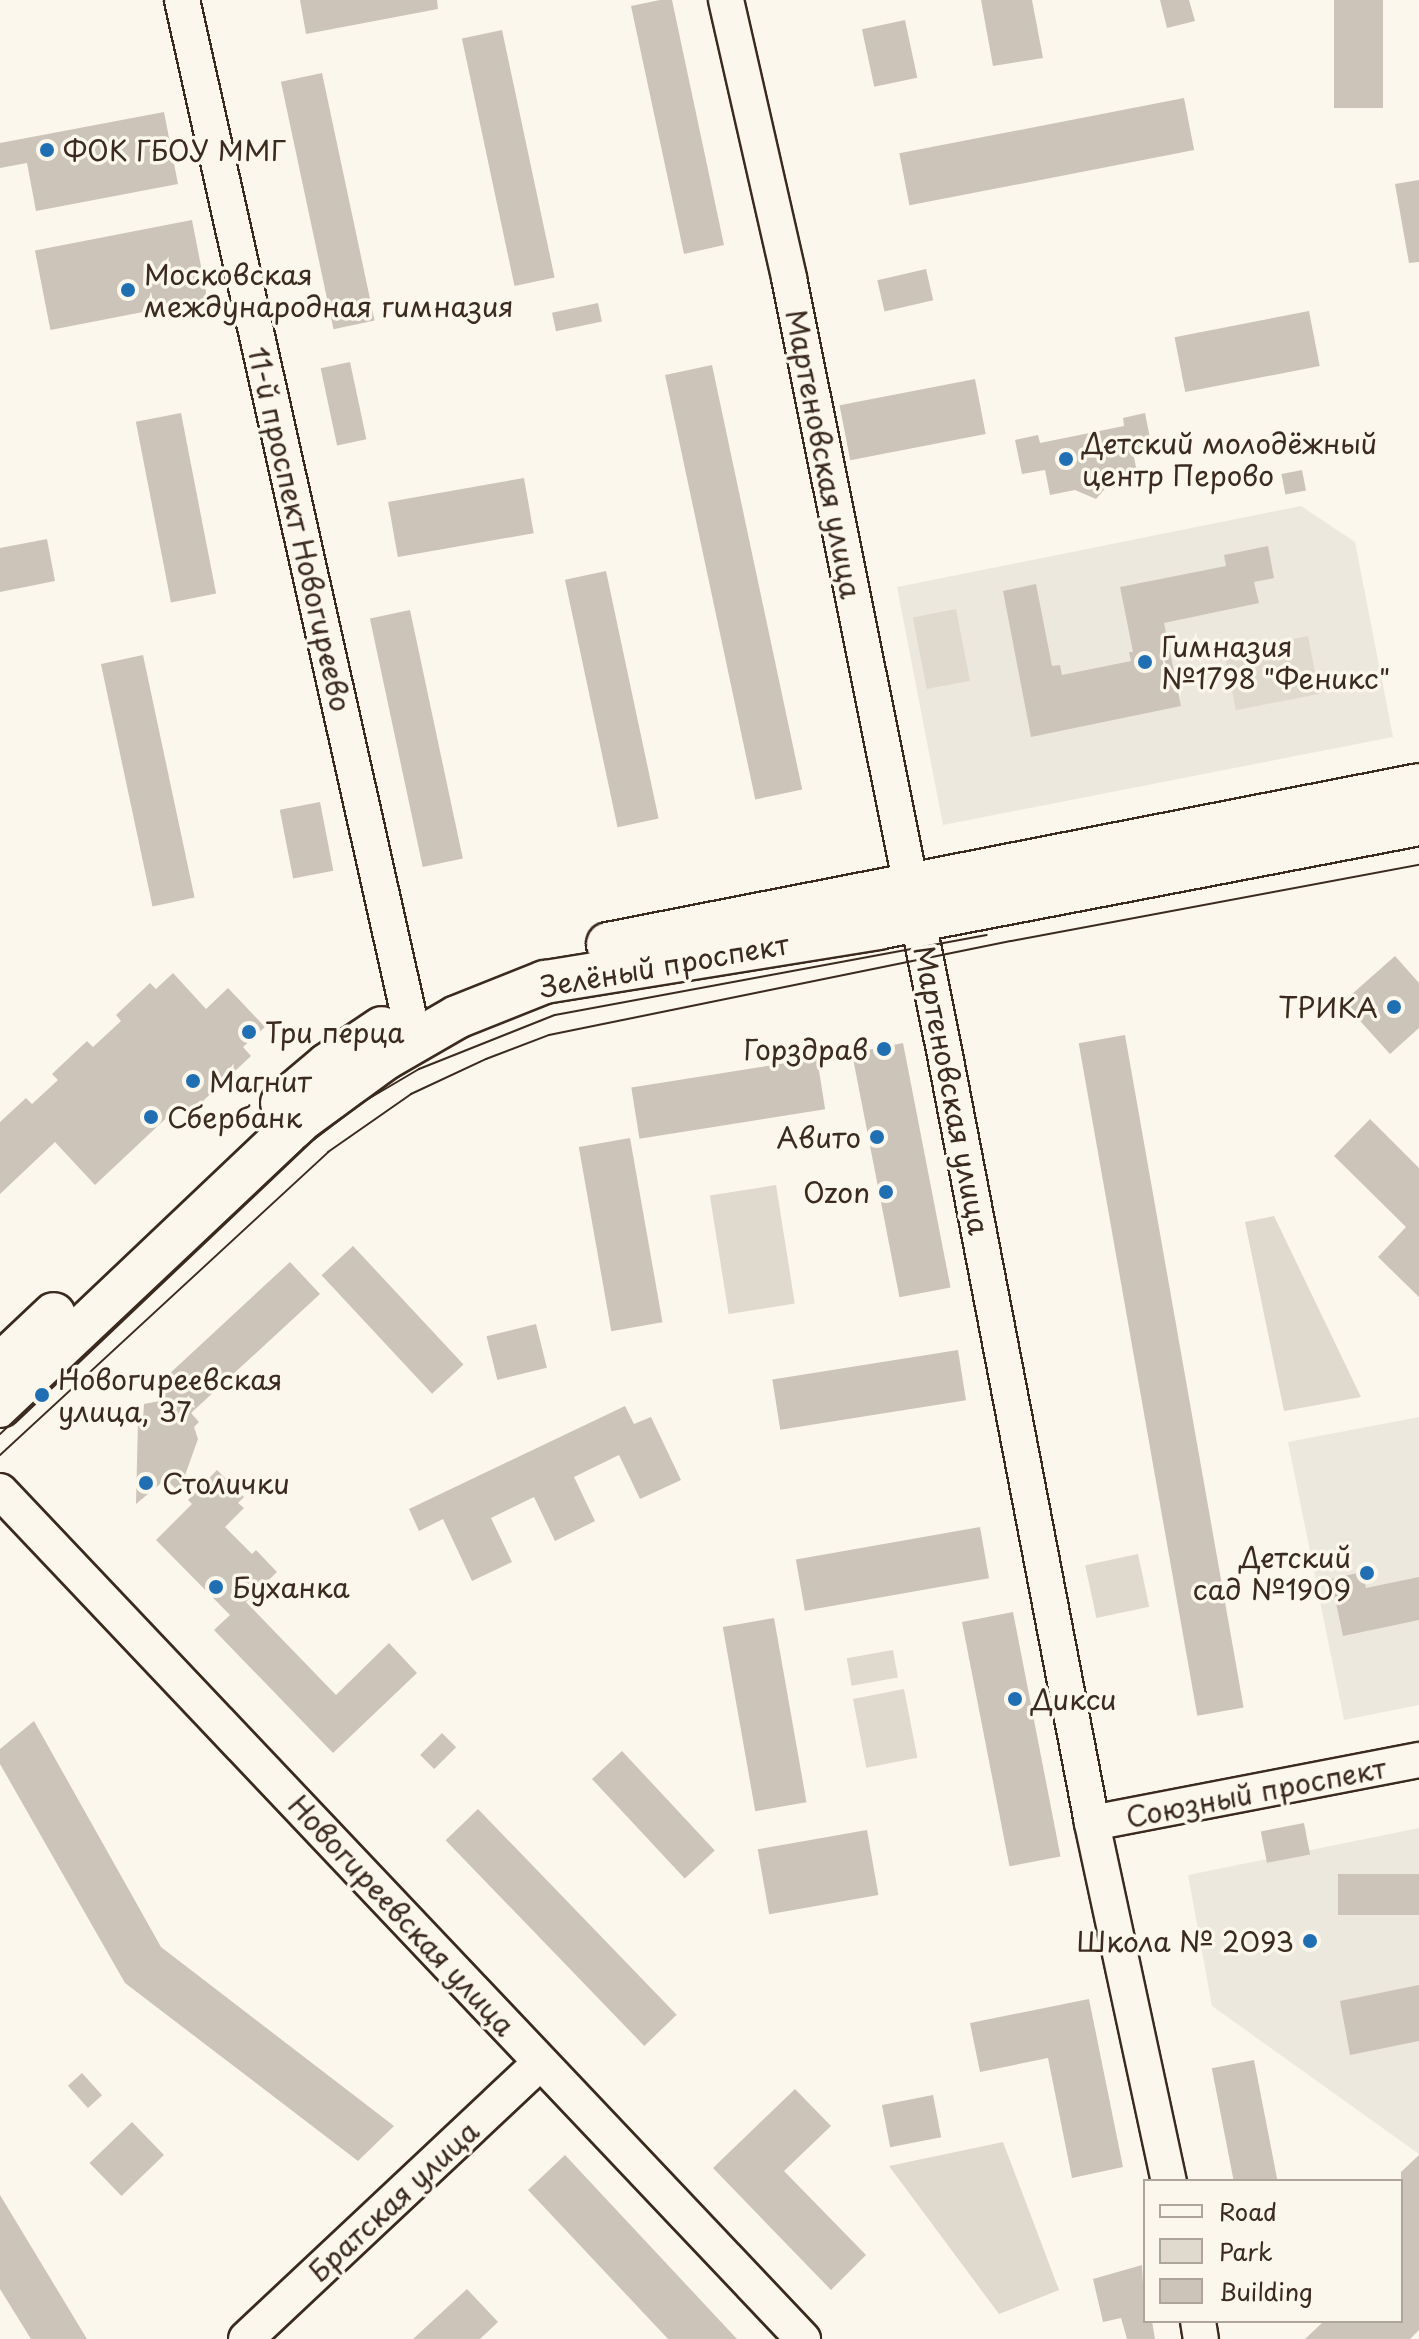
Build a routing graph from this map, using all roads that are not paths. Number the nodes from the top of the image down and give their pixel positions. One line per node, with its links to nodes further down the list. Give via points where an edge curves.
1 (182, 0): 6 (street, 11-й проспект Новогиреево)
2 (726, 0): 5 (street, Мартеновская улица, via 789,278)
3 (1419, 785): 5 (main road, Зелёный проспект)
4 (1419, 824): 5 (main road, Зелёный проспект)
5 (914, 902): 6 (main road, Зелёный проспект, via 533,959); 8 (main road, Зелёный проспект, via 545,982 457,1017 386,1058 305,1117); 11 (street, Мартеновская улица)
6 (408, 1012): 7 (main road, Зелёный проспект, via 327,1065 271,1112)
7 (0, 1365)
8 (0, 1406)
9 (0, 1491): 12 (street, Новогиреевская улица)
10 (1419, 1760): 11 (street, Союзный проспект)
11 (1092, 1823): 13 (street, Мартеновская улица)
12 (540, 2063): 14 (street, Братская улица); 15 (street, Новогиреевская улица)
13 (1169, 2179)
14 (246, 2339)
15 (803, 2339)

